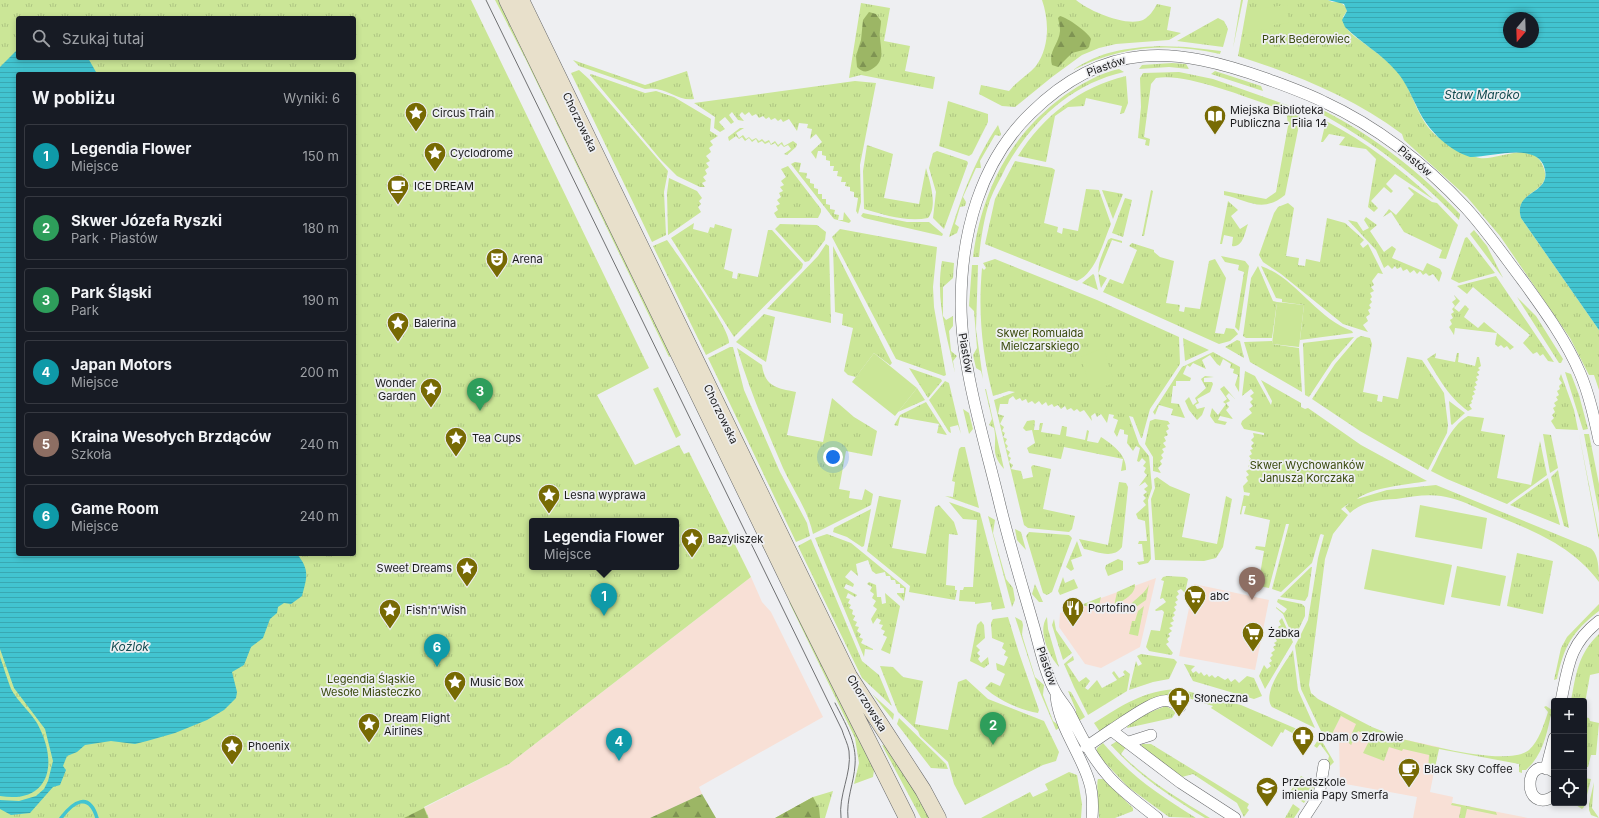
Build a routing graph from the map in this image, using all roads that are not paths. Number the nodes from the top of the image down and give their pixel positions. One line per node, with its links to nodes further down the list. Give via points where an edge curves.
1 (506, 0): 15 (main road, Chorzowska)
2 (521, 0): 16 (main road, Chorzowska, via 849,676 923,790)
3 (1599, 440): 5 (street, Piastów, via 1586,388 1579,372 1532,293 1466,208 1429,172 1393,143 1326,102 1218,62 1185,56 1152,55 1098,67 1063,86 1038,106 1016,128 1000,152 979,192 968,232 962,274 962,334 968,367 1013,554 1040,649)
4 (1599, 621): 6 (street, via 1573,649)
5 (1056, 693): 11 (street, Piastów, via 1064,703); 17 (street, Piastów, via 1062,719 1090,783)
6 (1562, 698)
7 (1180, 707): 8 (street, via 1168,701 1160,701)
8 (1111, 730): 10 (street); 11 (street)
9 (1151, 735): 10 (street)
10 (1129, 742): 19 (street, via 1181,783)
11 (1086, 747): 18 (street, Piastów, via 1108,776)
12 (1324, 765): 20 (street, via 1319,795)
13 (1550, 770): 14 (street, via 1540,769 1532,774 1529,786 1537,798 1545,800)
14 (1551, 797)
15 (907, 818)
16 (938, 818)
17 (1092, 818)
18 (1157, 818)
19 (1235, 818)
20 (1304, 818)

